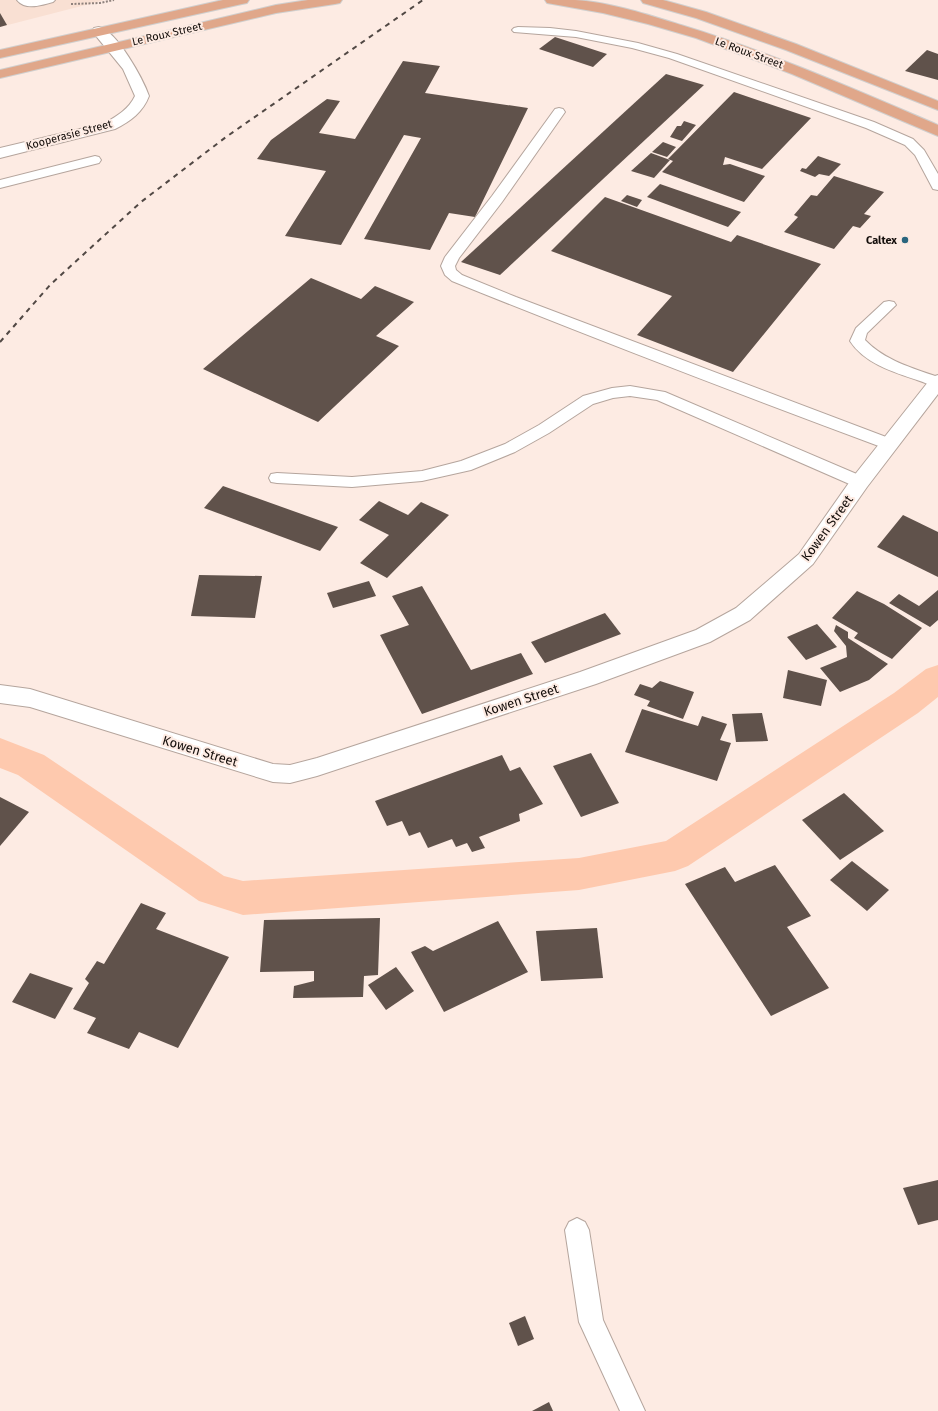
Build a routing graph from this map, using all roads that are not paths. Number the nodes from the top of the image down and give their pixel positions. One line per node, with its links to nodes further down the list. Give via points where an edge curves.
1 (23, 0): 2 (lane, via 28,4)
2 (49, 0)
3 (242, 0): 8 (highway, Le Roux Street)
4 (335, 0): 9 (highway, Le Roux Street, via 276,9)
5 (552, 0): 14 (highway, Le Roux Street, via 630,14 708,38 774,62)
6 (648, 0): 12 (highway, Le Roux Street, via 701,15 791,47)
7 (518, 30): 18 (lane, via 576,34 634,45 870,125 909,142 920,153)
8 (99, 31): 9 (street, Kooperasie Street); 10 (highway, Le Roux Street)
9 (114, 46): 11 (highway, Le Roux Street); 15 (street, Kooperasie Street, via 139,86 142,96 130,114 110,126)
10 (0, 54)
11 (0, 74)
12 (938, 106)
13 (559, 112): 21 (lane, via 452,257 448,266 453,276)
14 (938, 131)
15 (0, 153)
16 (95, 160): 17 (lane)
17 (0, 184)
18 (938, 186)
19 (889, 305): 20 (lane, via 861,331 857,341 870,353 890,364)
20 (938, 382): 21 (street, Kowen Street)
21 (889, 444): 23 (street, Kowen Street)
22 (278, 478): 23 (lane, via 352,482 422,476 465,466 510,448 588,400 630,391 660,395)
23 (860, 482): 24 (street, Kowen Street, via 806,559 743,614 709,632 588,678 298,773 273,773 30,698)
24 (0, 694)
25 (577, 1230): 26 (lane, via 592,1322)
26 (633, 1411)

